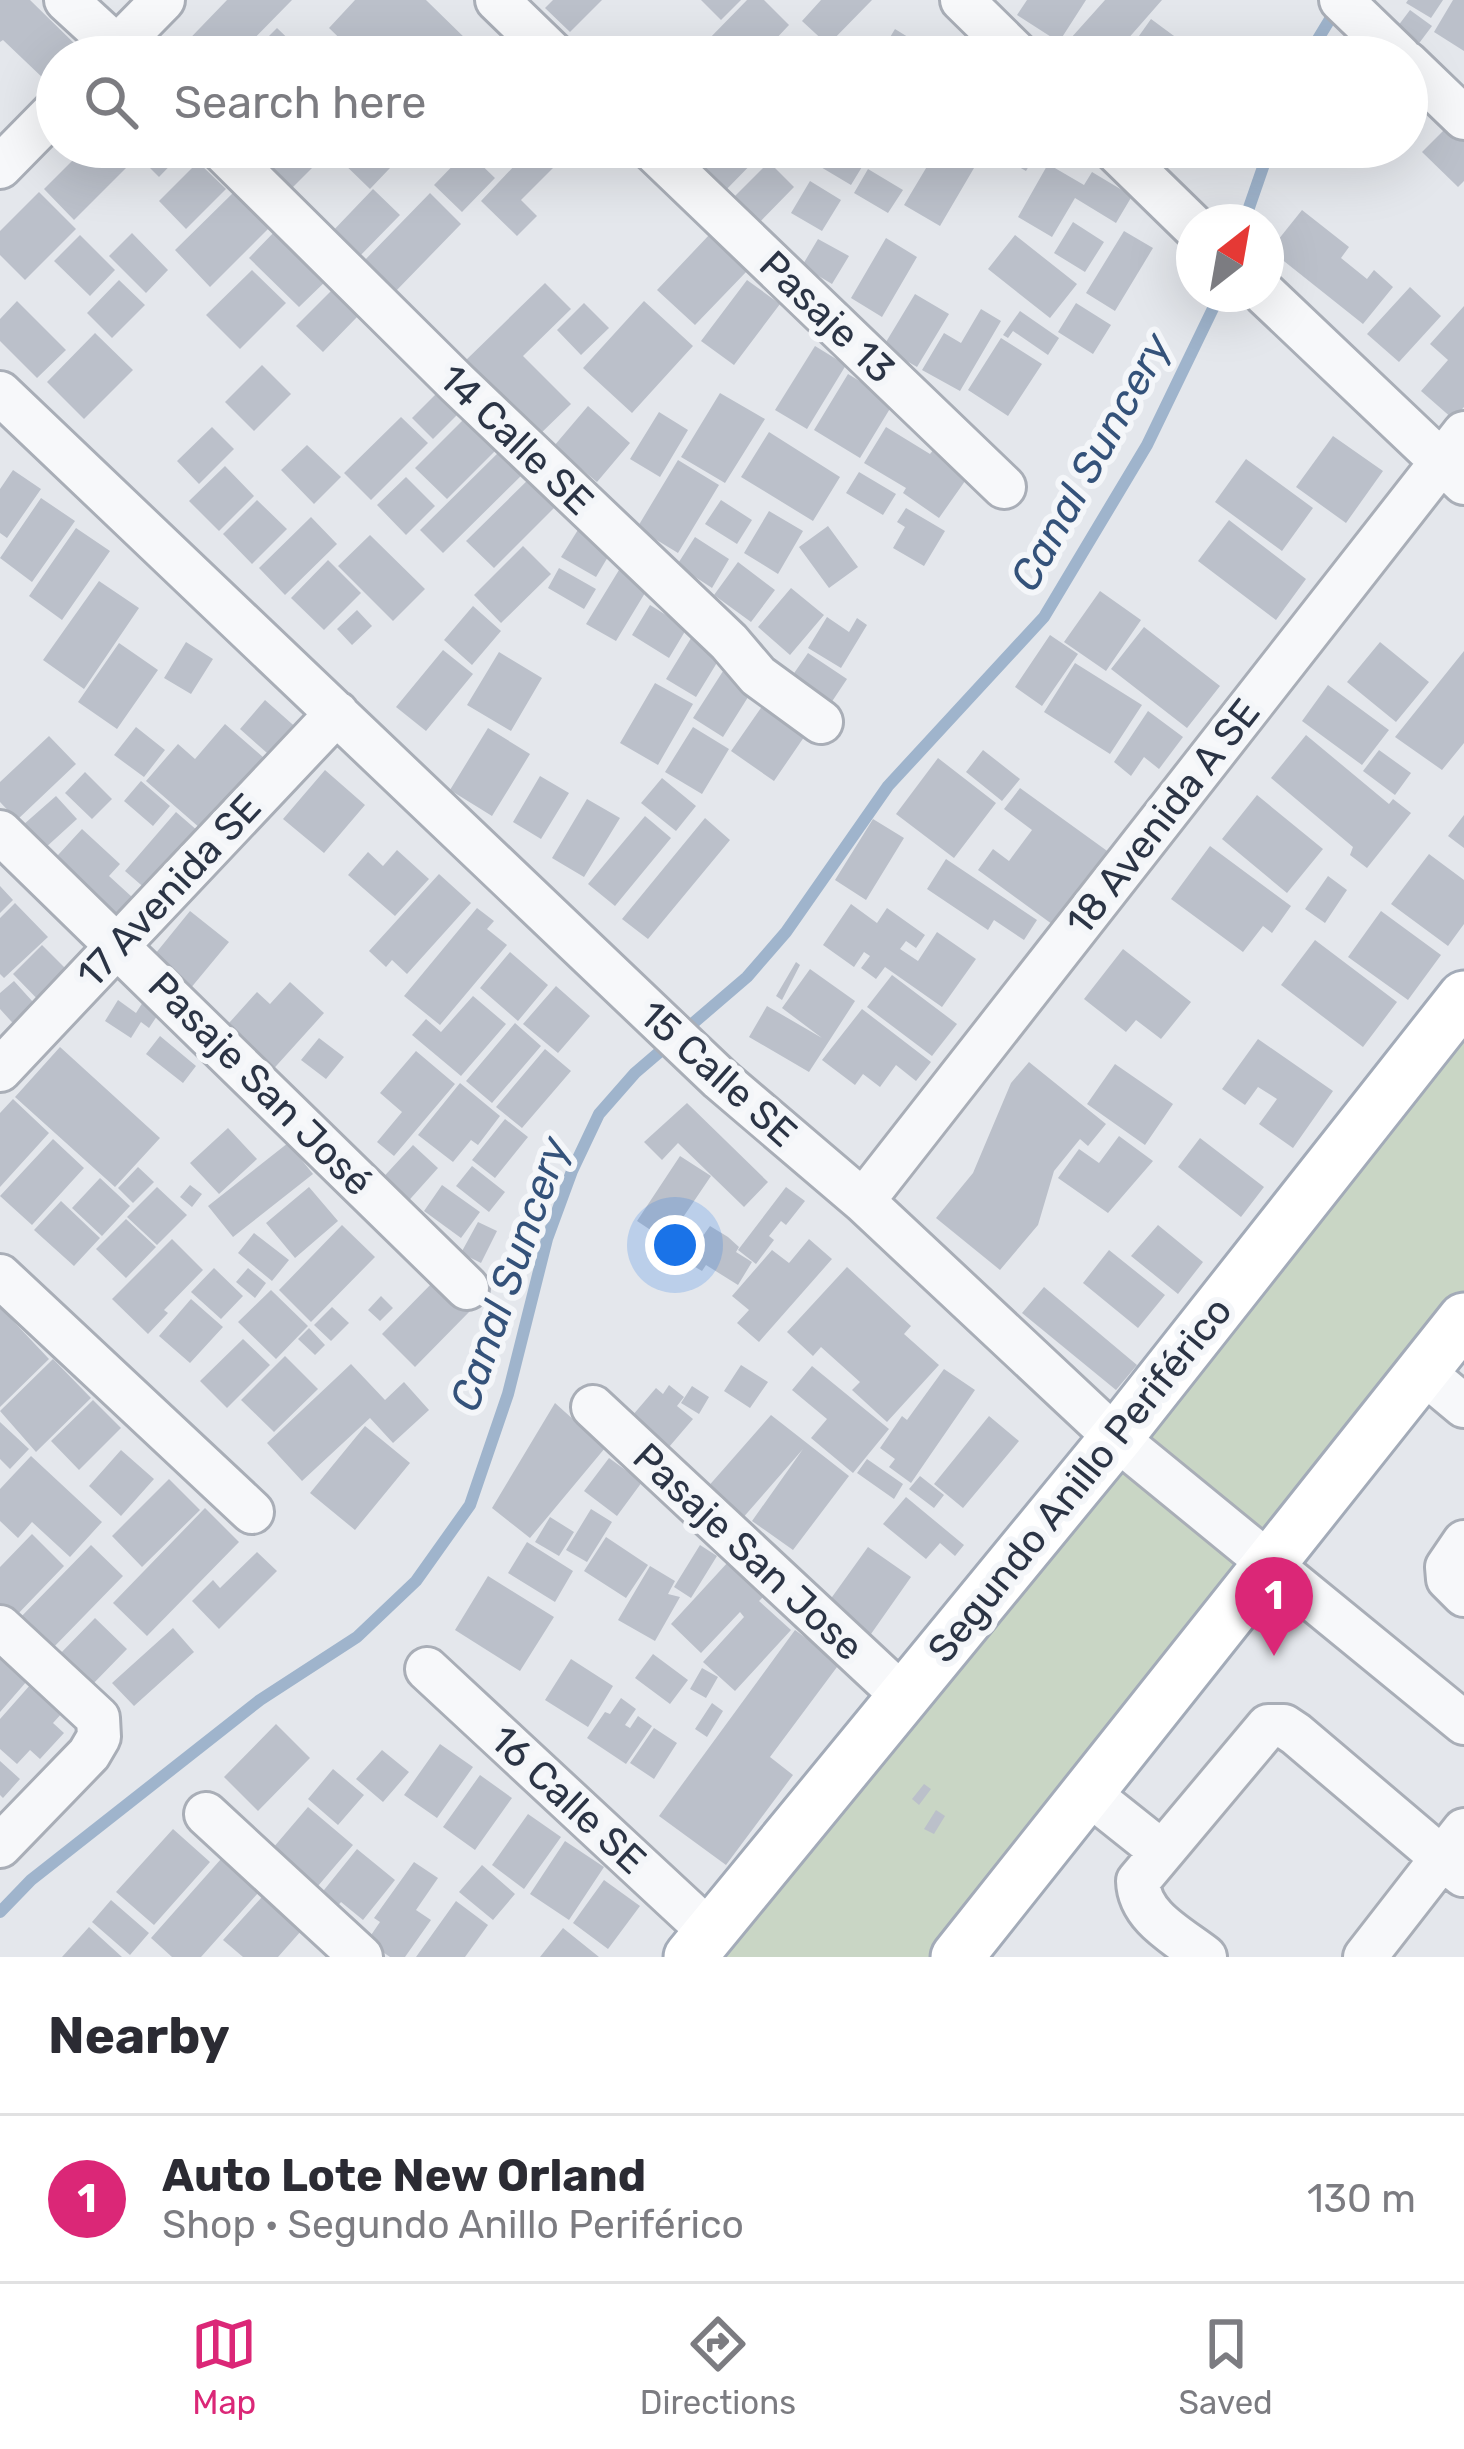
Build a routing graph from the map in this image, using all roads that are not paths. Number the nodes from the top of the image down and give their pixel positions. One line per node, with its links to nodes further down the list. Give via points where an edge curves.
1 (66, 0): 6 (street)
2 (163, 0): 7 (street)
3 (496, 0): 8 (street)
4 (962, 0): 9 (street)
5 (1344, 3): 10 (street)
6 (101, 36)
7 (133, 36)
8 (534, 36)
9 (999, 36)
10 (1378, 36)
11 (1428, 83): 12 (street)
12 (1464, 118)
13 (36, 130): 14 (street)
14 (0, 167)
15 (240, 168): 24 (street, 14 Calle SE, via 758,676)
16 (672, 168): 22 (street, Pasaje 13)
17 (1134, 168): 18 (street)
18 (1176, 209)
19 (1284, 310): 21 (street)
20 (0, 393): 23 (street, 15 Calle SE)
21 (1456, 459): 29 (street, 18 Avenida A SE)
22 (1004, 487)
23 (338, 713): 26 (street, 17 Avenida SE); 29 (street, 15 Calle SE, via 720,1079)
24 (821, 722)
25 (0, 832): 26 (street, Pasaje San José)
26 (118, 944): 28 (street, 17 Avenida SE); 31 (street, Pasaje San José)
27 (1464, 997): 36 (main road, Segundo Anillo Periférico)
28 (0, 1070)
29 (863, 1201): 36 (street, 15 Calle SE)
30 (0, 1276): 37 (street)
31 (466, 1288)
32 (1464, 1319): 33 (main road)
33 (1422, 1371): 34 (street); 39 (main road)
34 (1464, 1406)
35 (593, 1407): 43 (street, Pasaje San Jose)
36 (1115, 1438): 39 (street, 15 Calle SE); 43 (main road, Segundo Anillo Periférico)
37 (252, 1512)
38 (1464, 1542): 40 (street, via 1447,1567)
39 (1268, 1564): 44 (street, 15 Calle SE); 45 (main road)
40 (1464, 1595)
41 (0, 1627): 47 (street, via 98,1718 99,1737)
42 (427, 1669): 50 (street, 16 Calle SE)
43 (904, 1697): 50 (main road, Segundo Anillo Periférico)
44 (1464, 1724)
45 (1088, 1793): 48 (street); 52 (main road)
46 (206, 1814): 51 (street)
47 (0, 1846)
48 (1162, 1852): 49 (street, via 1268,1726 1284,1726); 53 (street, via 1138,1881 1138,1895)
49 (1457, 1855): 54 (street)
50 (700, 1944)
51 (361, 1957)
52 (957, 1957)
53 (1204, 1957)
54 (1365, 1957)

